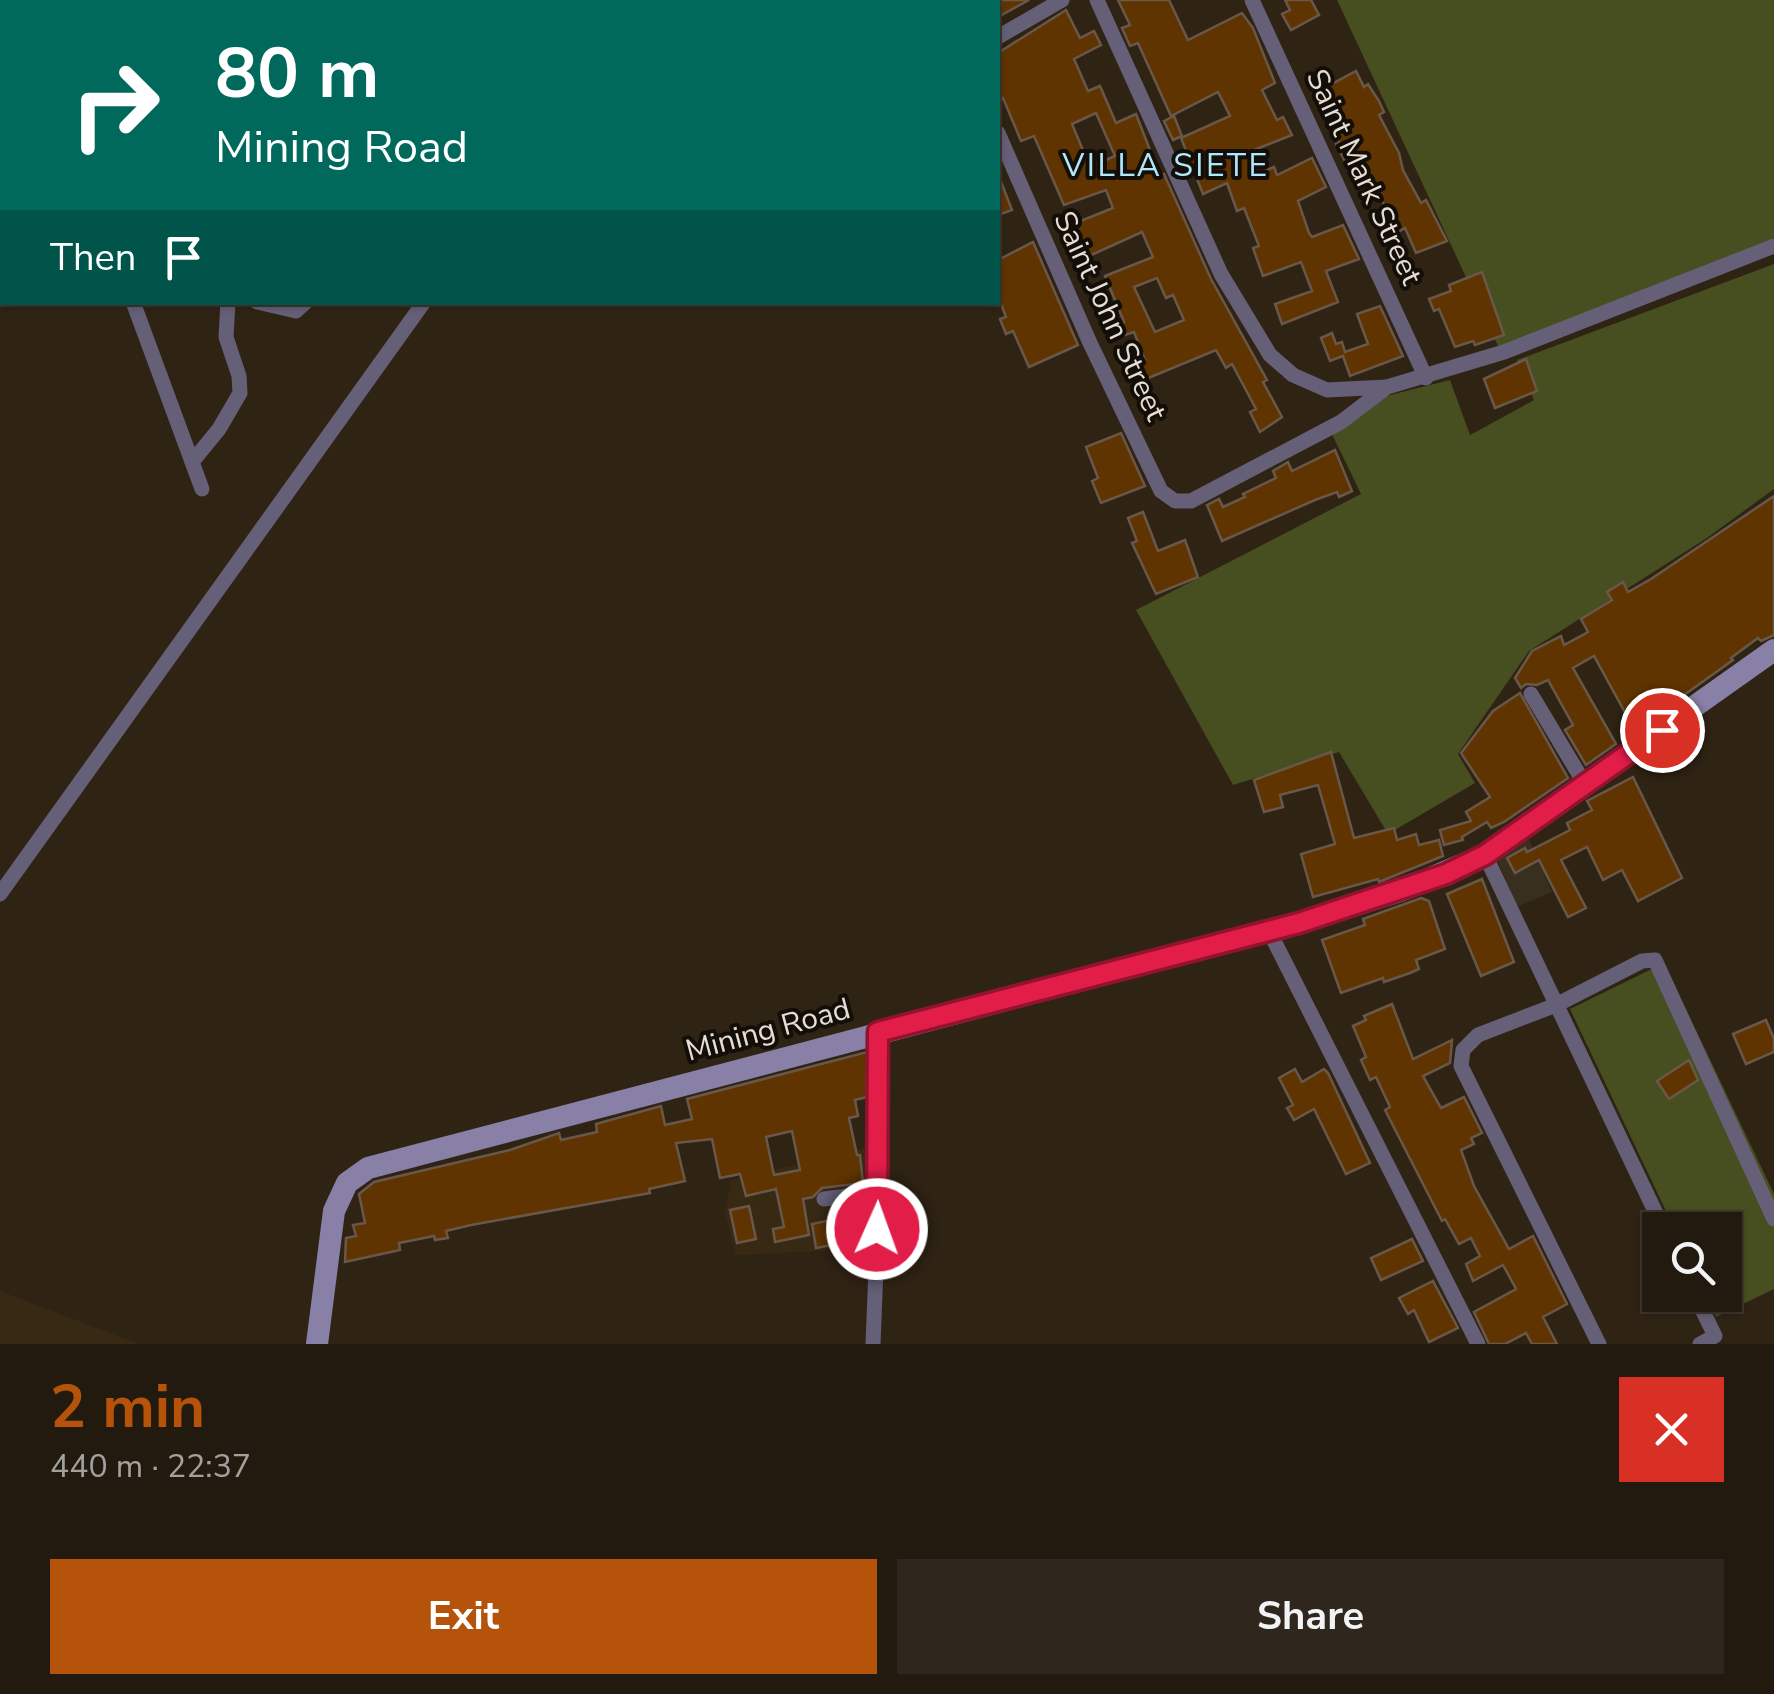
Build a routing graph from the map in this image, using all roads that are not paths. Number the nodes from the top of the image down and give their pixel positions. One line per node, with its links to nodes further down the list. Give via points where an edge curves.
1 (1062, 0): 4 (street)
2 (1096, 0): 14 (street, via 1220,274 1270,356)
3 (1252, 0): 12 (street, Saint Mark Street)
4 (1000, 36)
5 (1000, 137): 15 (street, Saint John Street, via 1162,491 1175,501 1192,501)
6 (1774, 246): 12 (street)
7 (134, 305): 16 (street)
8 (228, 305): 16 (street, via 226,337 240,393)
9 (270, 305): 10 (street, via 296,311)
10 (303, 305)
11 (422, 305): 22 (street)
12 (1426, 378): 13 (street)
13 (1387, 387): 14 (street); 15 (street)
14 (1327, 390): 15 (street)
15 (1340, 422)
16 (192, 462): 17 (street)
17 (202, 489)
18 (1774, 650): 20 (street, Mining Road)
19 (1531, 694): 20 (street)
20 (1586, 786): 21 (street, Mining Road)
21 (1485, 855): 23 (street, Mining Road, via 1400,892); 24 (street)
22 (0, 894)
23 (1268, 932): 25 (street, Mining Road); 33 (street)
24 (1556, 1005): 28 (street); 29 (street, via 1655,960); 34 (street, via 1478,1035 1464,1050 1461,1066)
25 (878, 1032): 26 (street); 31 (street, Mining Road, via 356,1174 334,1210)
26 (879, 1192): 27 (street); 32 (street)
27 (824, 1199)
28 (1655, 1212)
29 (1774, 1218)
30 (1703, 1312): 35 (street, via 1715,1336)
31 (318, 1344)
32 (873, 1344)
33 (1478, 1344)
34 (1598, 1344)
35 (1700, 1344)

